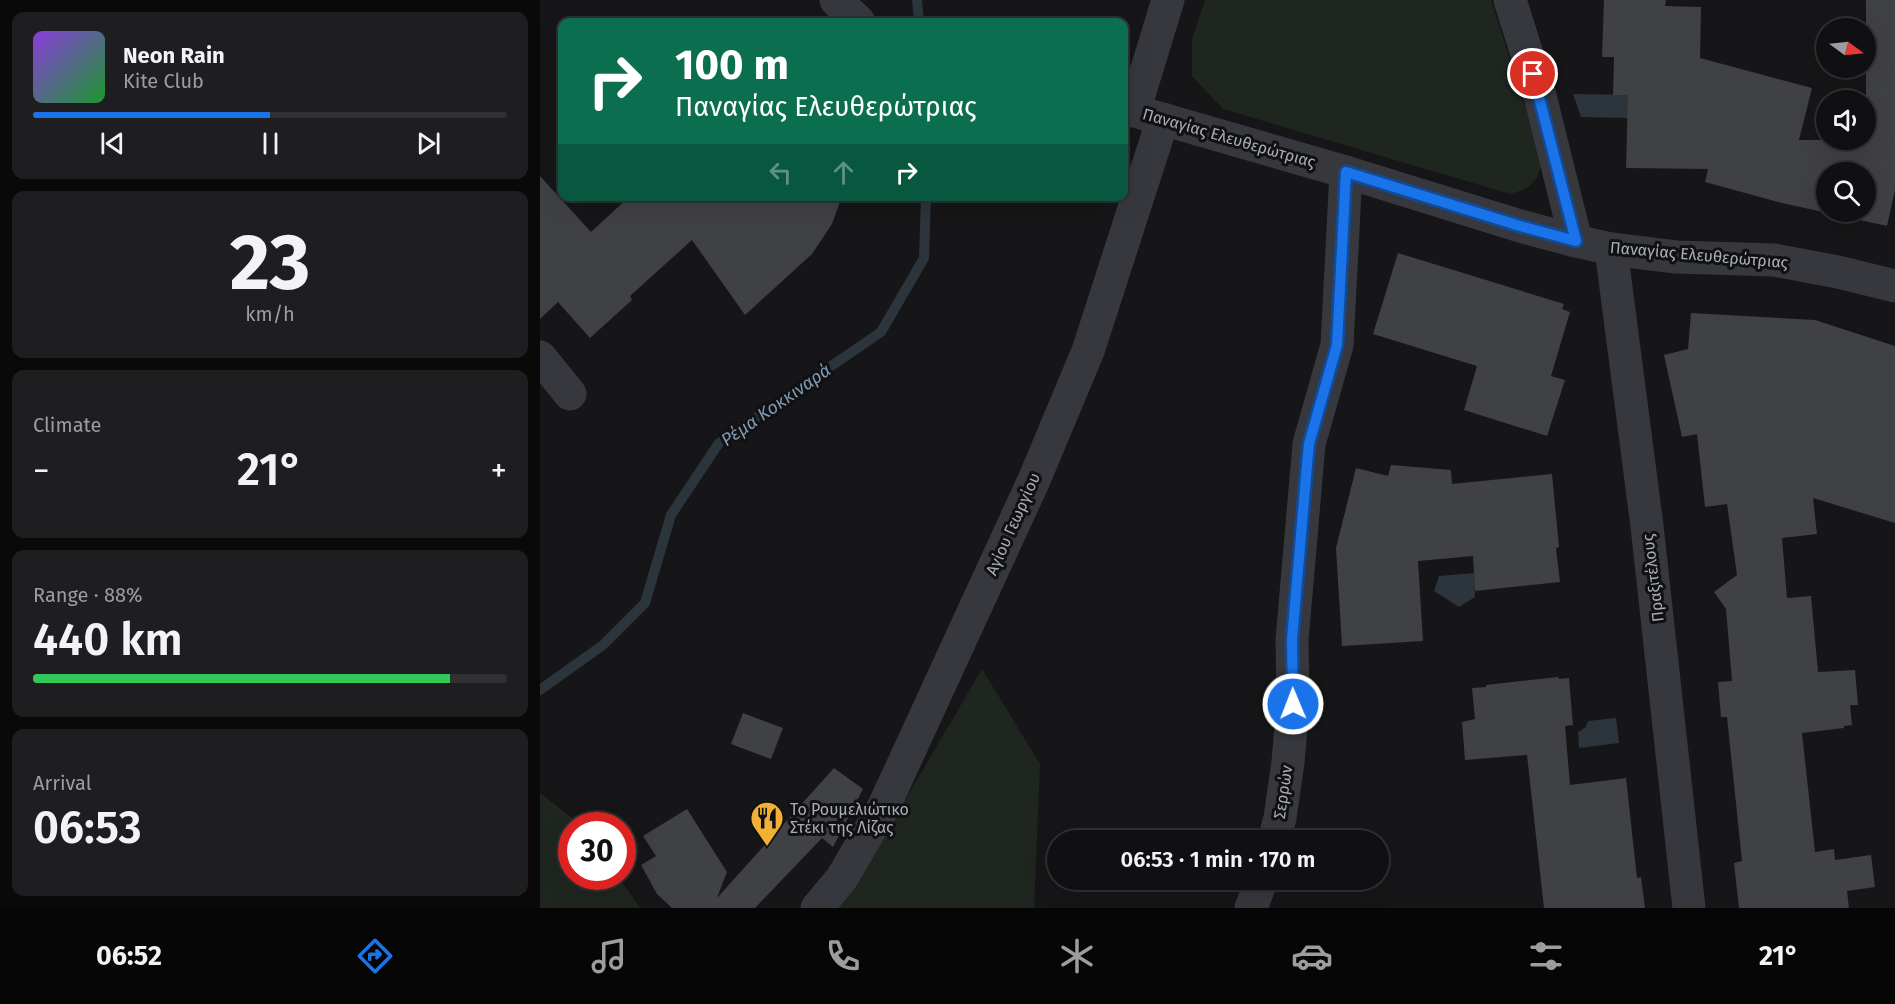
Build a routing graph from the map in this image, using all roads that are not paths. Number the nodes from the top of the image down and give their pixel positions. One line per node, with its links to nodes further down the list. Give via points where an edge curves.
1 (836, 0): 4 (street)
2 (1168, 0): 5 (street, Αγίου Γεωργίου)
3 (1510, 0): 9 (street, via 1539,92)
4 (856, 18)
5 (1140, 113): 6 (street, Αγίου Γεωργίου); 7 (street, Παναγίας Ελευθερώτριας)
6 (1128, 168)
7 (1346, 172): 9 (street, Παναγίας Ελευθερώτριας); 14 (street, Σερρών, via 1337,345 1309,444 1292,640 1293,704)
8 (1121, 201): 16 (street, Αγίου Γεωργίου, via 1088,351 1034,480 884,806 842,878)
9 (1576, 241): 10 (street, Παναγίας Ελευθερώτριας)
10 (1611, 249): 11 (street, Παναγίας Ελευθερώτριας, via 1774,260); 18 (street, Πραξιτέλους, via 1647,526)
11 (1895, 286)
12 (540, 357): 13 (street)
13 (570, 394)
14 (1277, 830)
15 (1258, 890): 17 (street)
16 (817, 908)
17 (1251, 908)
18 (1689, 908)

